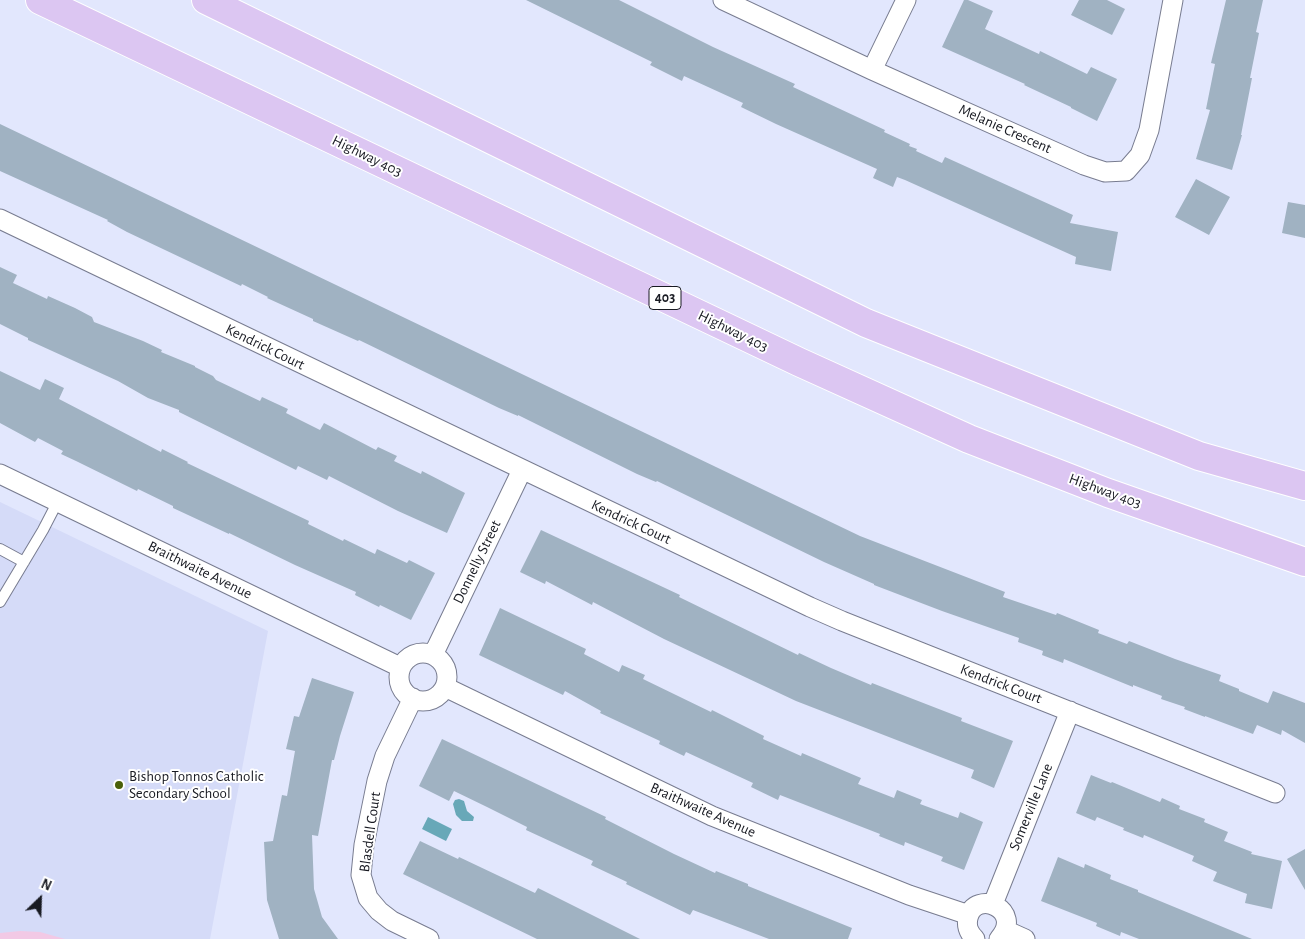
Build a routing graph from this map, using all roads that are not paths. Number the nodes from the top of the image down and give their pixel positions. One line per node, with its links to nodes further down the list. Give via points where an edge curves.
1 (40, 0): 14 (highway, Highway 403 / 403, via 799,362 969,438 1108,493)
2 (206, 0): 10 (highway, via 866,323 1199,456)
3 (723, 0): 6 (street, Melanie Crescent)
4 (906, 0): 6 (street)
5 (1173, 0): 6 (street, Melanie Crescent, via 1149,130 1140,155 1126,170 1105,172 1084,165)
6 (872, 70)
7 (0, 219): 8 (street, Kendrick Court)
8 (522, 470): 16 (street, Donnelly Street); 20 (street, Kendrick Court, via 842,621)
9 (0, 474): 11 (street, Braithwaite Avenue)
10 (1305, 486)
11 (58, 501): 13 (lane); 17 (street, Braithwaite Avenue)
12 (0, 548): 13 (lane)
13 (24, 562): 15 (lane)
14 (1305, 562)
15 (0, 602)
16 (433, 655): 17 (street, via 417,653 404,660); 18 (street, via 444,664 447,672)
17 (400, 667): 19 (street, via 398,682 406,695)
18 (445, 687): 19 (street, via 435,699 420,702); 23 (street, Braithwaite Avenue, via 712,816 909,895)
19 (413, 698): 25 (street, Blasdell Court, via 385,756 377,781 361,875 368,898 379,912)
20 (1070, 711): 21 (street, Kendrick Court); 22 (street, Somerville Lane)
21 (1275, 793)
22 (992, 904): 23 (street, via 981,904); 24 (street, via 1005,916)
23 (969, 915): 26 (street, via 969,932)
24 (1002, 934): 27 (street)
25 (429, 939)
26 (975, 939)
27 (1025, 939)

